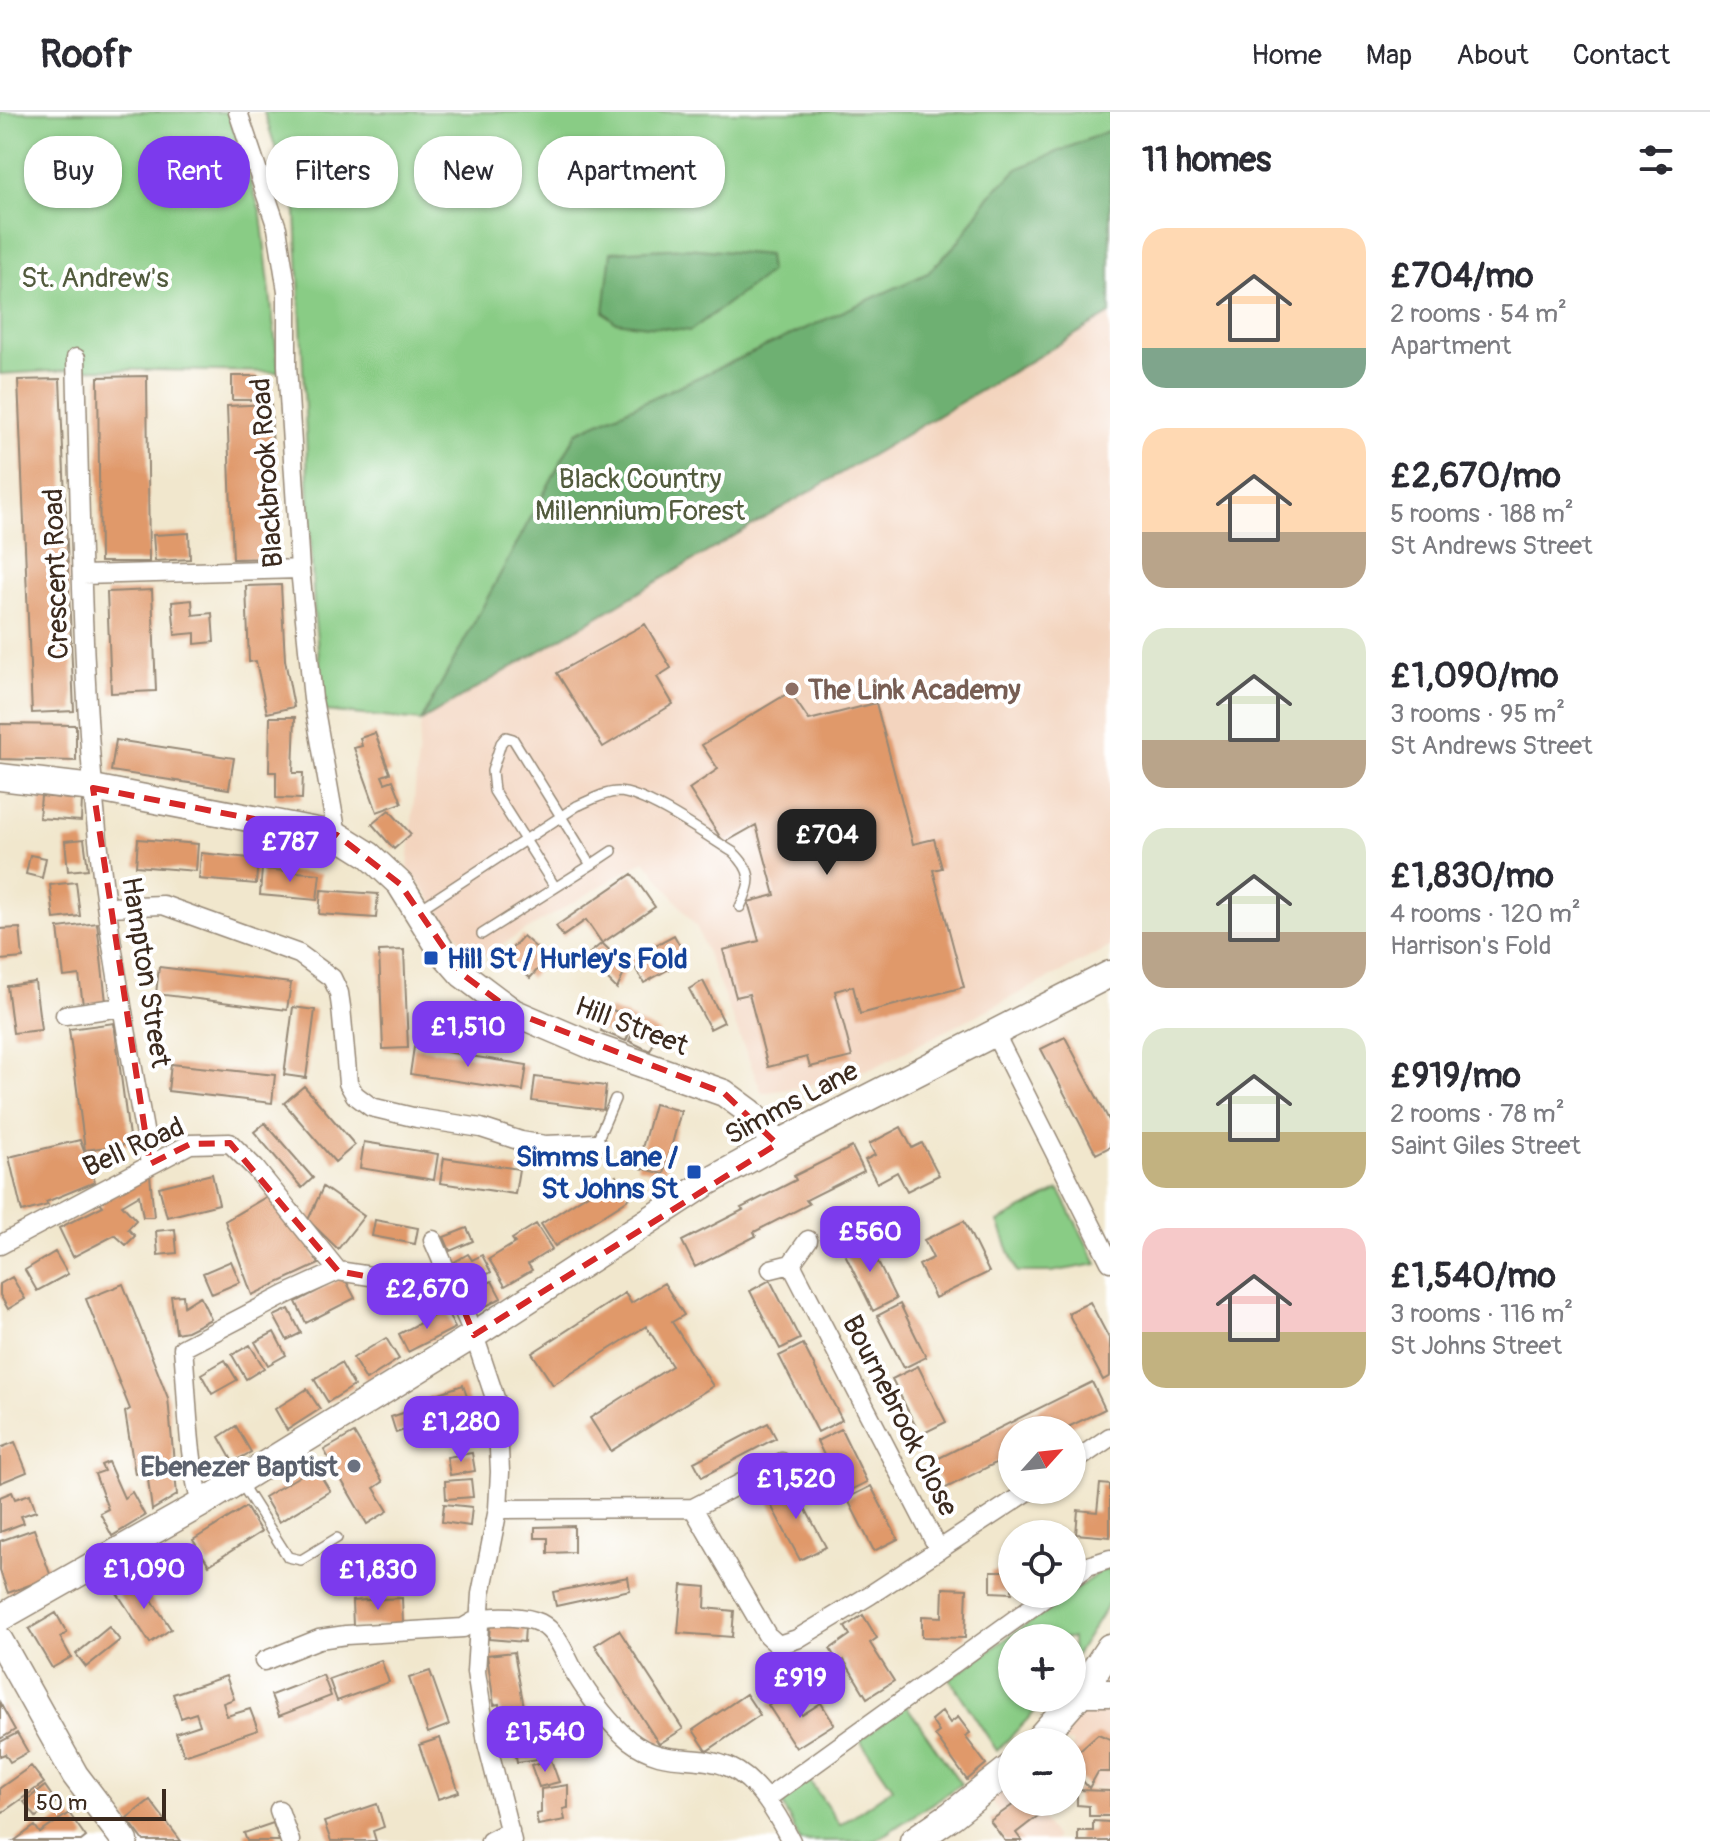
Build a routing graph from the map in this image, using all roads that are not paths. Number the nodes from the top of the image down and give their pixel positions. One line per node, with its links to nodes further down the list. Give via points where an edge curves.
1 (238, 112): 3 (street, Blackbrook Road, via 277,228 287,291)
2 (76, 358): 4 (street, Crescent Road)
3 (300, 569): 4 (street); 8 (street, Blackbrook Road, via 313,699)
4 (82, 575): 6 (street, Crescent Road)
5 (0, 777): 6 (street, Hill Street)
6 (93, 788): 8 (street, Hill Street); 13 (street, Hampton Street)
7 (561, 817): 9 (lane); 9 (lane, via 513,739 506,737 492,771 494,791); 11 (lane); 14 (lane, via 619,792 658,806 742,862 749,889)
8 (337, 835): 15 (street, Hill Street, via 400,884)
9 (525, 840): 12 (lane); 15 (lane)
10 (612, 851): 11 (lane)
11 (591, 865): 12 (lane)
12 (555, 887): 16 (lane)
13 (107, 907): 18 (street, Hampton Street); 22 (street, via 163,905 299,954 332,978 339,993 348,1083 371,1107 545,1145)
14 (740, 907)
15 (417, 911): 23 (street, Hill Street, via 462,974 513,1012 724,1093 750,1112)
16 (482, 934)
17 (1110, 974): 20 (street, Simms Lane)
18 (122, 1007): 19 (street); 24 (street, Hampton Street)
19 (65, 1015)
20 (995, 1034): 23 (street, Simms Lane); 28 (street)
21 (615, 1099): 22 (lane)
22 (596, 1143)
23 (777, 1144): 33 (street, Simms Lane, via 708,1182)
24 (150, 1164): 27 (street, Bell Road); 31 (street, Bell Road, via 190,1144 230,1143)
25 (433, 1240): 32 (street)
26 (808, 1240): 29 (street)
27 (0, 1245)
28 (1110, 1262)
29 (791, 1264): 30 (street); 43 (street, Bournebrook Close)
30 (771, 1269)
31 (338, 1271): 32 (street); 38 (street, via 183,1348 189,1447)
32 (457, 1293): 33 (street)
33 (474, 1335): 37 (street, Simms Lane); 41 (street, via 497,1404)
34 (1110, 1437): 35 (street)
35 (1086, 1453)
36 (782, 1462): 40 (street)
37 (240, 1480): 38 (street, Simms Lane); 42 (lane, via 288,1557 301,1560)
38 (201, 1504): 47 (street, Simms Lane)
39 (1009, 1504): 43 (street)
40 (693, 1508): 41 (street); 43 (street, via 767,1635 778,1645 810,1632)
41 (498, 1509): 48 (street)
42 (337, 1538)
43 (939, 1550)
44 (1110, 1559): 45 (street)
45 (1086, 1568)
46 (1031, 1608): 58 (street)
47 (0, 1618)
48 (478, 1619): 51 (street, via 463,1628 319,1639); 58 (street, via 539,1622 549,1629 593,1699 629,1739 672,1760 729,1767); 60 (street, via 476,1672 487,1743)
49 (0, 1641): 61 (street, via 75,1775)
50 (1110, 1648): 52 (main road)
51 (264, 1661)
52 (1086, 1684)
53 (1086, 1693): 54 (street)
54 (1110, 1693)
55 (1063, 1712): 56 (main road)
56 (1049, 1728)
57 (998, 1778): 65 (main road)
58 (766, 1799): 64 (street)
59 (279, 1810): 62 (street)
60 (511, 1836): 63 (street)
61 (125, 1841)
62 (290, 1841)
63 (490, 1841)
64 (791, 1841)
65 (914, 1841)

